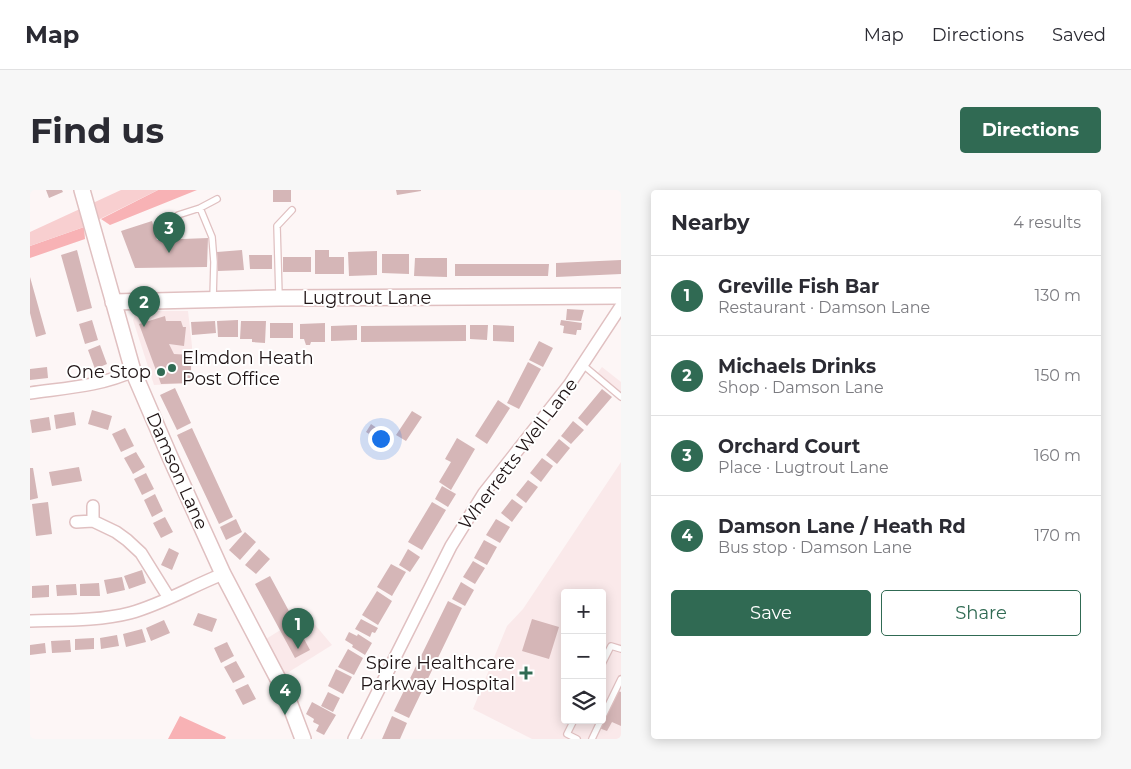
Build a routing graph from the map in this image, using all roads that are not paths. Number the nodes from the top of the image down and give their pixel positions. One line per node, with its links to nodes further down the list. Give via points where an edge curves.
1 (82, 190): 9 (street, Damson Lane)
2 (216, 199): 3 (lane)
3 (200, 208): 5 (lane); 8 (lane, via 212,237)
4 (292, 210): 7 (lane, via 277,226)
5 (178, 215)
6 (621, 296): 7 (street, Lugtrout Lane)
7 (279, 298): 8 (street, Lugtrout Lane)
8 (213, 299): 9 (street, Lugtrout Lane)
9 (113, 302): 12 (street, Damson Lane)
10 (621, 306): 11 (street, Wherretts Well Lane)
11 (583, 365): 14 (lane); 28 (street, Wherretts Well Lane, via 484,493 450,546)
12 (134, 371): 13 (street, via 96,383); 18 (street, Damson Lane)
13 (30, 393)
14 (621, 396)
15 (93, 506): 16 (street)
16 (93, 521): 17 (street); 19 (street, via 116,532 141,553)
17 (76, 522)
18 (224, 574): 19 (street); 27 (street, Damson Lane, via 286,694)
19 (170, 598): 20 (street, via 129,613)
20 (30, 621)
21 (621, 649): 22 (lane, via 611,646)
22 (606, 656)
23 (621, 679): 24 (lane)
24 (606, 711)
25 (572, 724): 29 (lane, via 567,734)
26 (600, 724): 30 (lane)
27 (303, 739)
28 (354, 739)
29 (576, 739)
30 (592, 739)

